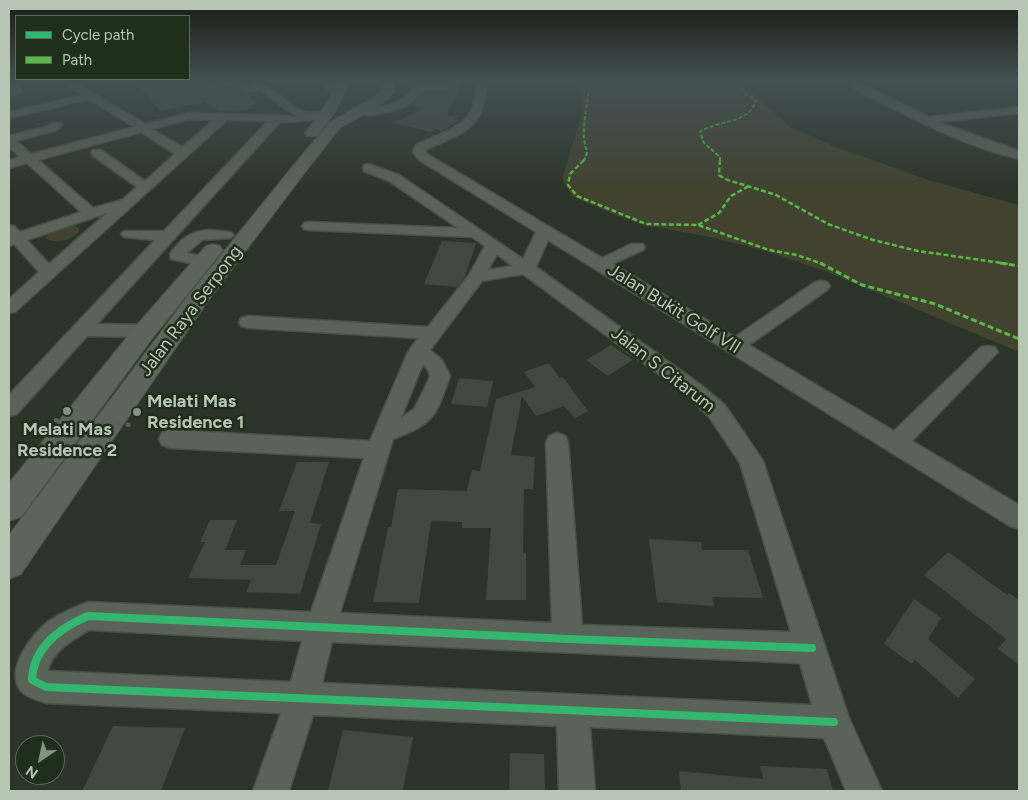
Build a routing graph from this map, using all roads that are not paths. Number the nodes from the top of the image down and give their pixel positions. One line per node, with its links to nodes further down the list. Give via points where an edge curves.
1 (129, 119): 11 (street)
2 (172, 119): 11 (street)
3 (211, 119): 10 (street)
4 (251, 119): 10 (street)
5 (276, 119): 28 (street)
6 (316, 119): 39 (main road, Jalan Raya Serpong, via 226,235); 50 (main road, Jalan Raya Serpong, via 196,301)
7 (473, 119): 24 (street, Jalan Bukit Golf VII, via 462,130 426,144 419,152)
8 (927, 119): 16 (street, via 982,144)
9 (933, 119): 16 (street)
10 (219, 121): 15 (street)
11 (141, 127): 15 (street); 17 (street)
12 (9, 135): 13 (street, via 57,126)
13 (9, 140): 17 (street)
14 (97, 153): 20 (street)
15 (183, 153): 20 (street)
16 (1019, 153)
17 (28, 158): 18 (street); 22 (street)
18 (9, 164)
19 (369, 168): 25 (street, Jalan S Citarum, via 394,178)
20 (145, 187): 21 (street)
21 (129, 201): 22 (street); 33 (street)
22 (90, 213): 27 (street)
23 (309, 226): 25 (street)
24 (545, 230): 31 (street, Jalan Bukit Golf VII); 32 (street)
25 (476, 232): 29 (street, Jalan S Citarum)
26 (129, 234): 28 (street)
27 (11, 236): 33 (street)
28 (168, 236): 38 (street)
29 (494, 245): 32 (street, Jalan S Citarum); 34 (street)
30 (637, 247): 31 (street)
31 (601, 264): 41 (street, Jalan Bukit Golf VII)
32 (527, 268): 34 (street); 53 (street, Jalan S Citarum, via 718,411 751,461)
33 (49, 272): 36 (street)
34 (476, 277): 40 (street)
35 (821, 286): 41 (street)
36 (9, 308)
37 (248, 322): 40 (street)
38 (81, 330): 39 (street); 43 (street)
39 (145, 331): 48 (main road, Jalan Raya Serpong)
40 (425, 342): 45 (street, via 410,368)
41 (734, 346): 47 (street, Jalan Bukit Golf VII)
42 (988, 352): 47 (street)
43 (9, 408)
44 (170, 439): 45 (street)
45 (380, 442): 51 (street)
46 (557, 442): 52 (street)
47 (896, 443): 49 (street, Jalan Bukit Golf VII)
48 (9, 507)
49 (1019, 518)
50 (9, 563)
51 (322, 627): 52 (street); 54 (street); 54 (street, via 88,616 50,640 41,650 30,673 32,680 46,687)
52 (568, 639): 53 (street)
53 (812, 648): 56 (street, Jalan S Citarum)
54 (302, 699): 55 (street); 57 (street)
55 (573, 711): 56 (street); 58 (street)
56 (834, 722): 59 (street, Jalan S Citarum)
57 (271, 791)
58 (577, 791)
59 (864, 791)

